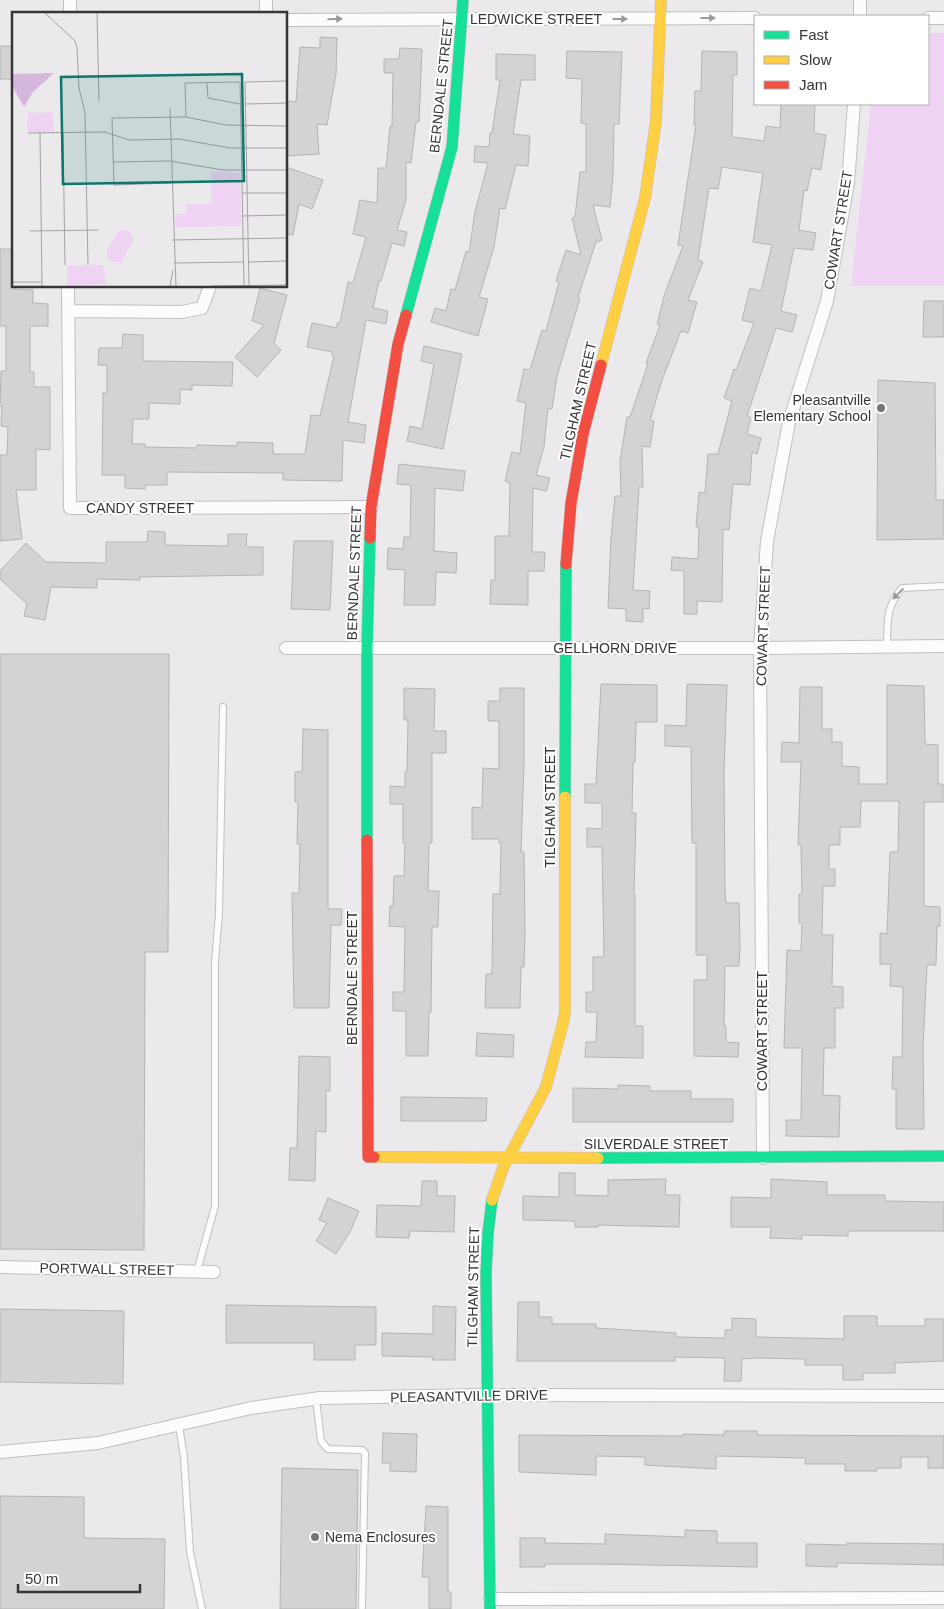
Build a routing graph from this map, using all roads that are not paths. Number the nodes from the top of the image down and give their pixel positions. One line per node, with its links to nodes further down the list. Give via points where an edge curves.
1 (463, 0): 9 (street, BERNDALE STREET)
2 (661, 0): 5 (street, TILGHAM STREET)
3 (860, 0): 4 (street)
4 (860, 15)
5 (660, 18): 6 (street, LEDWICKE STREET, one-way to 6); 9 (street, LEDWICKE STREET, one-way to 5); 21 (street, TILGHAM STREET, via 656,121 645,198 583,434 571,503)
6 (754, 18)
7 (929, 18): 8 (street)
8 (944, 18)
9 (463, 19): 10 (street, LEDWICKE STREET, one-way to 9); 15 (street, BERNDALE STREET, via 452,147 398,344)
10 (288, 20)
11 (854, 105): 22 (street, COWART STREET, via 848,183 827,301 789,422 768,541)
12 (68, 288): 14 (street, CANDY STREET)
13 (209, 288): 14 (street, via 202,308 182,312)
14 (68, 311): 15 (street, CANDY STREET, via 70,508)
15 (371, 507): 20 (street, BERNDALE STREET)
16 (944, 586): 17 (lane, one-way to 17, via 902,588 888,610)
17 (887, 646): 18 (street, GELLHORN DRIVE); 22 (street, GELLHORN DRIVE)
18 (944, 646)
19 (286, 648): 20 (street, GELLHORN DRIVE)
20 (367, 648): 21 (street, GELLHORN DRIVE); 25 (street, BERNDALE STREET)
21 (564, 648): 22 (street, GELLHORN DRIVE); 27 (street, TILGHAM STREET, via 565,1012 553,1066 542,1095)
22 (760, 648): 26 (street, COWART STREET)
23 (223, 707): 29 (lane, via 219,914 215,961 215,1206)
24 (944, 1156): 26 (street, SILVERDALE STREET)
25 (368, 1157): 27 (street, SILVERDALE STREET)
26 (763, 1158): 27 (street, SILVERDALE STREET)
27 (507, 1159): 31 (street, TILGHAM STREET, via 494,1193 488,1226)
28 (0, 1267): 29 (street, PORTWALL STREET)
29 (197, 1271): 30 (street, PORTWALL STREET)
30 (214, 1272)
31 (487, 1396): 32 (street, PLEASANTVILLE DRIVE); 33 (street, PLEASANTVILLE DRIVE); 37 (street, TILGHAM STREET)
32 (944, 1396)
33 (316, 1399): 34 (street, PLEASANTVILLE DRIVE, via 251,1408); 38 (lane, via 321,1441 328,1449 362,1450 365,1453)
34 (179, 1426): 35 (street, PLEASANTVILLE DRIVE, via 98,1444); 39 (lane, via 190,1552)
35 (0, 1452)
36 (944, 1598): 37 (street)
37 (490, 1604)
38 (362, 1607)
39 (202, 1609)

